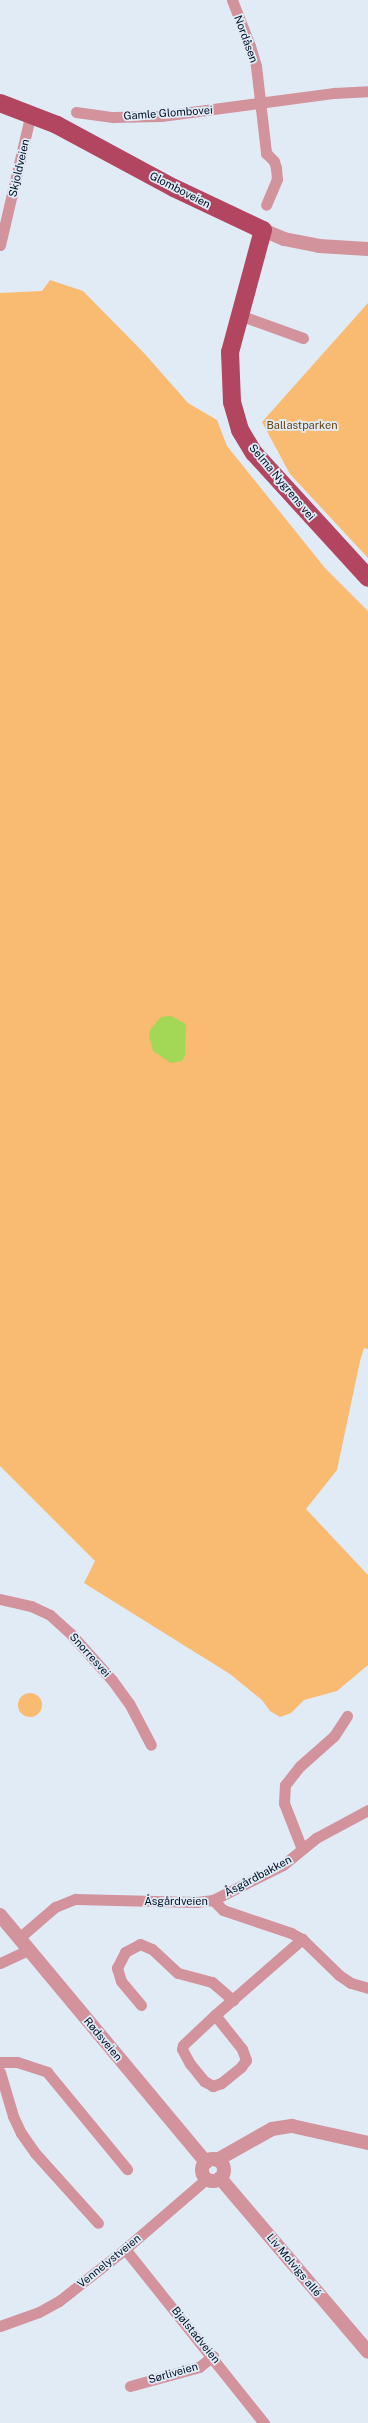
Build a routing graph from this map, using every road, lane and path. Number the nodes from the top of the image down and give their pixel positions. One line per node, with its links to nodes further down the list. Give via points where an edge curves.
1 (232, 0): 3 (street, Nordåsen, via 250,46)
2 (368, 91): 3 (street, Gamle Glombovei)
3 (261, 102): 5 (street, Gamle Glombovei, via 161,116 113,117); 7 (street, via 266,152 274,161 277,179)
4 (0, 103): 6 (main road, Glomboveien)
5 (76, 112)
6 (32, 113): 8 (main road, Glomboveien, via 174,188); 9 (street, Skjoldveien)
7 (266, 205)
8 (263, 230): 10 (street, Glomboveien, via 319,246); 11 (main road, Selma Nygrens vei)
9 (0, 245)
10 (368, 249)
11 (239, 315): 12 (street); 13 (main road, Selma Nygrens vei, via 230,352 230,376 232,402 240,430 254,453 279,482)
12 (303, 338)
13 (368, 578)
14 (0, 1599): 16 (street, Snorresvei, via 31,1606 50,1615 70,1633 125,1698 144,1726)
15 (347, 1716): 18 (street, Åsgårdbakken, via 334,1736 300,1766 285,1785 284,1804)
16 (151, 1745)
17 (368, 1810): 18 (street, Åsgårdbakken, via 345,1821)
18 (302, 1849): 19 (street, Åsgårdbakken, via 283,1864)
19 (213, 1900): 21 (street, Åsgårdveien, via 196,1902 75,1899 54,1907); 22 (street, Åsgårdveien, via 222,1910 279,1927)
20 (0, 1915): 21 (street, Rødsveien)
21 (19, 1938): 23 (street, Rødsveien)
22 (302, 1939): 25 (street, Åsgårdveien, via 351,1984); 26 (street)
23 (28, 1950): 24 (street); 33 (street, Rødsveien)
24 (0, 1963)
25 (368, 1988)
26 (233, 2000): 27 (street, via 212,1982 178,1973 152,1949 140,1944 125,1952 116,1968 121,1981); 28 (street)
27 (141, 2005)
28 (215, 2015): 28 (street, via 242,2049 246,2060 241,2067 214,2086 204,2080 182,2050 188,2040)
29 (0, 2062): 32 (street, via 17,2062 46,2072)
30 (0, 2072): 34 (street, via 21,2134)
31 (368, 2143): 33 (street, via 292,2126 272,2129 251,2141)
32 (127, 2168)
33 (215, 2170): 35 (street, Vennelystveien); 37 (street, Liv Molvigs allé)
34 (98, 2223)
35 (125, 2249): 36 (street, Vennelystveien, via 58,2301 39,2312); 38 (street, Bjølstadveien)
36 (0, 2326)
37 (368, 2352)
38 (213, 2356): 39 (street, Sørliveien, via 199,2367); 40 (street, Bjølstadveien)
39 (130, 2386)
40 (264, 2423)

